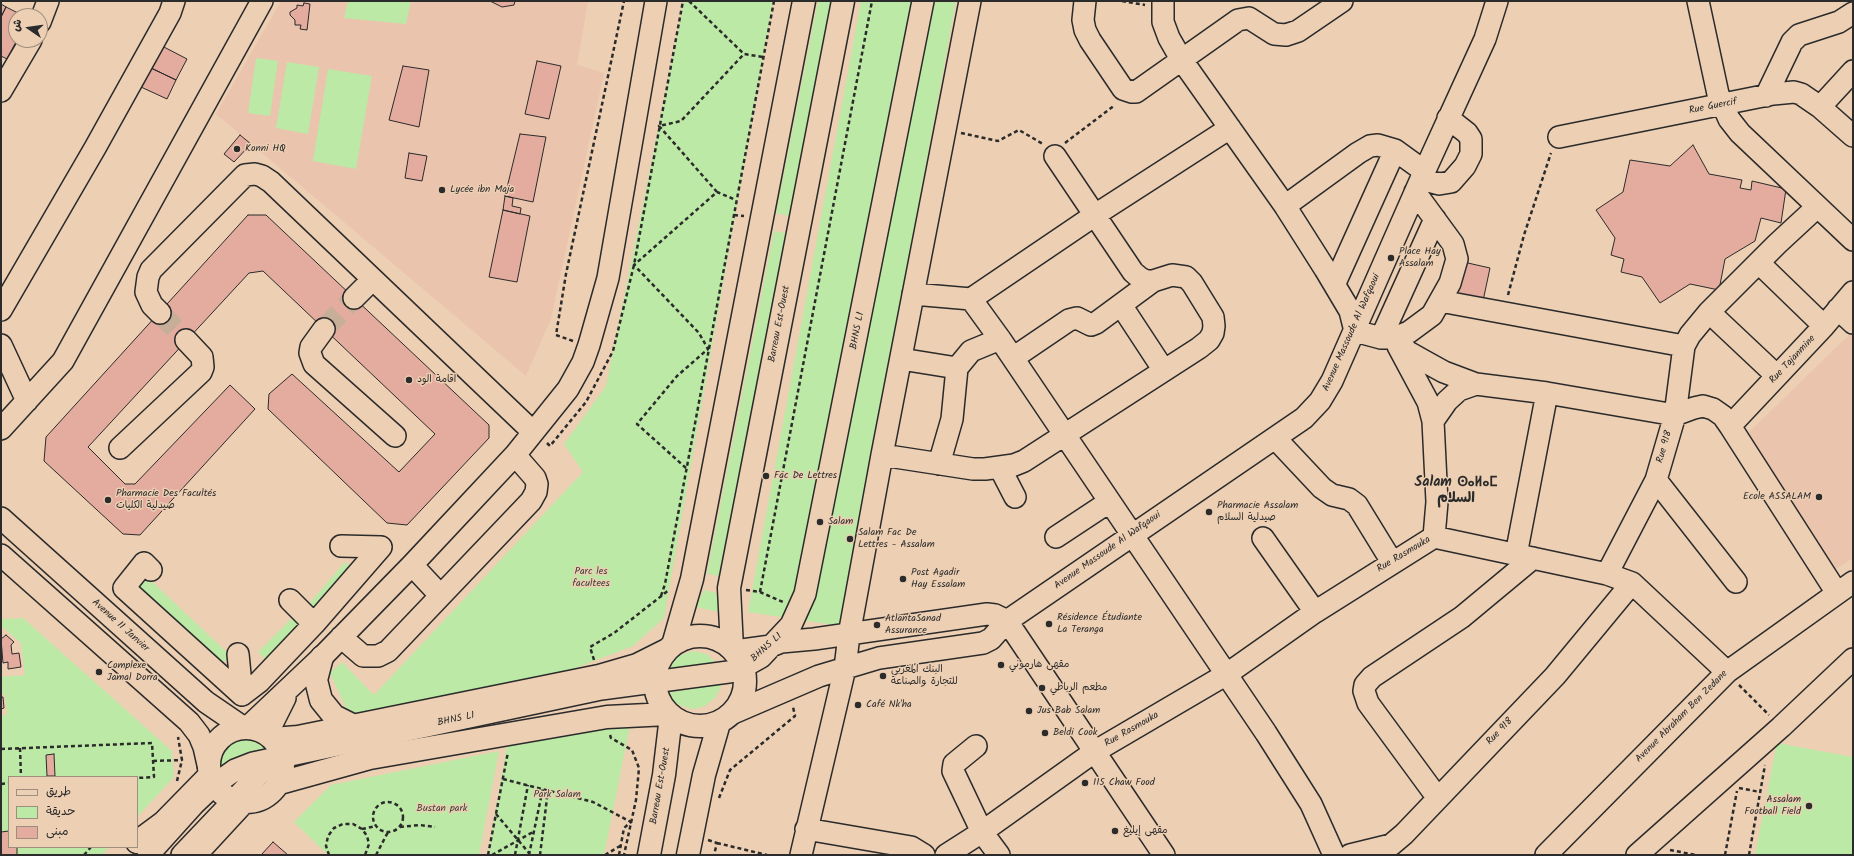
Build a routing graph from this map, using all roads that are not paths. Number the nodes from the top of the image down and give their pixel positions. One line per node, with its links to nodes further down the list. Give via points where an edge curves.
1 (174, 1): 39 (street, via 170,13 132,80)
2 (262, 1): 65 (street, via 63,361)
3 (656, 1): 70 (street, via 608,278 589,345 583,362 568,388 554,408)
4 (804, 1): 105 (main road, via 692,580)
5 (843, 1): 109 (main road, Barreau Est-Ouest, via 729,588)
6 (924, 1): 104 (street, BHNS L1, via 805,594 791,625)
7 (929, 1): 104 (street, BHNS L1, via 817,572 796,625)
8 (970, 1): 41 (street)
9 (1085, 1): 16 (street, via 1085,30 1123,89 1136,92)
10 (1342, 1): 16 (street, via 1298,31 1280,36 1255,21 1243,18)
11 (1497, 1): 23 (street, Avenue Massoude Al Wafqaoui, via 1491,25)
12 (1698, 1): 21 (street)
13 (1162, 5): 16 (street, via 1163,22)
14 (1853, 13): 20 (street, via 1834,23 1799,35 1792,42)
15 (24, 48): 17 (street)
16 (1181, 58): 24 (street)
17 (7, 68): 19 (street)
18 (1853, 71): 22 (street)
19 (1, 91)
20 (1766, 96): 21 (street, Rue Guercif); 22 (street, Rue Guercif, via 1794,92)
21 (1722, 105): 26 (street, Rue Guercif); 31 (street, via 1740,133)
22 (1820, 107): 25 (street, Rue Guercif)
23 (1448, 118): 29 (street, Avenue Massoude Al Wafqaoui); 29 (street, via 1467,133 1471,154 1465,166 1451,182 1439,184)
24 (1230, 128): 30 (street); 32 (street)
25 (1853, 136)
26 (1559, 137)
27 (1396, 150): 29 (street); 30 (street, via 1385,146 1370,146); 38 (street)
28 (1055, 154): 32 (street)
29 (1420, 181): 33 (street); 52 (street, Avenue Massoude Al Wafqaoui)
30 (1285, 206): 38 (street)
31 (1817, 207): 34 (street); 35 (street)
32 (1095, 215): 37 (street, via 1133,272 1140,278); 43 (street)
33 (1435, 219): 44 (street, via 1453,244 1456,259 1450,283); 53 (street)
34 (1853, 240)
35 (1759, 263): 47 (street); 50 (street)
36 (372, 280): 42 (street); 48 (street, via 271,182 254,174 245,175 151,270 146,292 152,305); 70 (street)
37 (1153, 281): 45 (street); 61 (street, via 1172,275 1186,277 1213,317 1214,326 1209,340)
38 (1335, 283): 52 (street, via 1350,311)
39 (7, 290): 46 (street)
40 (1853, 292): 49 (street, Rue Tajanmine)
41 (913, 294): 43 (street); 59 (street)
42 (354, 298)
43 (971, 299): 54 (street)
44 (1440, 301): 53 (street, via 1432,315 1409,332); 56 (street)
45 (1121, 305): 58 (street, via 1091,325 1077,318 1069,320); 61 (street)
46 (1, 310)
47 (1709, 312): 56 (street); 62 (street)
48 (160, 313)
49 (1846, 316): 50 (street, Rue Tajanmine)
50 (1824, 326): 62 (street, Rue Tajanmine)
51 (324, 329): 72 (street, via 311,347 314,364)
52 (1355, 331): 53 (street); 73 (street, Avenue Massoude Al Wafqaoui, via 1332,382 1320,401 1304,418)
53 (1387, 338): 63 (street, via 1424,362); 67 (street, via 1428,402)
54 (1000, 339): 58 (street); 60 (street, via 971,351)
55 (186, 340): 74 (street, via 202,358 201,372)
56 (1687, 341): 66 (street, Rue 918)
57 (1, 345): 65 (street)
58 (1013, 358): 71 (street)
59 (901, 359): 60 (street); 76 (street)
60 (957, 368): 77 (street, via 952,419)
61 (1163, 369): 71 (street)
62 (1777, 376): 68 (street, Rue Tajanmine)
63 (1476, 384): 64 (street); 67 (street, via 1459,390 1447,401)
64 (1547, 393): 66 (street); 89 (street)
65 (27, 401): 69 (street)
66 (1675, 415): 68 (street, via 1703,406 1723,416); 79 (street, Rue 918)
67 (1433, 421): 85 (street, via 1437,502)
68 (1730, 426): 96 (street)
69 (1, 429)
70 (532, 431): 75 (street)
71 (1063, 434): 78 (street, via 1024,461); 81 (street)
72 (395, 436)
73 (1275, 438): 83 (street, Avenue Massoude Al Wafqaoui); 90 (street, via 1322,488 1332,495 1349,499 1356,505)
74 (120, 448)
75 (515, 454): 91 (street); 97 (street, via 535,478 536,492)
76 (882, 455): 77 (street); 102 (street)
77 (939, 464): 78 (street, via 973,469)
78 (1000, 468): 80 (street)
79 (1656, 480): 93 (street, Rue 918); 94 (street)
80 (1015, 497)
81 (1109, 502): 83 (street); 84 (street)
82 (1, 518): 119 (street, Avenue 11 Janvier, via 206,702)
83 (1132, 534): 100 (street, Avenue Massoude Al Wafqaoui); 112 (street)
84 (1056, 537)
85 (1434, 537): 89 (street, Rue Rasmouka); 90 (street, Rue Rasmouka)
86 (1263, 538): 99 (street)
87 (341, 546): 101 (street, via 381,547)
88 (1, 554): 123 (street, via 189,722 204,747)
89 (1525, 557): 93 (street, Rue Rasmouka); 124 (street, via 1462,617 1372,677 1365,685 1368,703)
90 (1392, 562): 99 (street, Rue Rasmouka)
91 (412, 565): 97 (street); 103 (street)
92 (151, 570): 115 (street, via 144,563 124,588)
93 (1607, 574): 95 (street, Rue Rasmouka)
94 (1736, 582)
95 (1632, 583): 111 (street, Rue Rasmouka); 124 (street, Rue 918, via 1555,676)
96 (1845, 588): 111 (street, Avenue Abraham Ben Zedane)
97 (440, 595): 103 (street, via 388,651 378,656 363,656)
98 (290, 600): 101 (street)
99 (1315, 612): 112 (street, Rue Rasmouka)
100 (1007, 621): 102 (street, via 987,614); 110 (street, Avenue Massoude Al Wafqaoui, via 996,635 983,643 879,658); 121 (street)
101 (314, 624): 115 (street, via 259,682)
102 (849, 635): 104 (street); 110 (street)
103 (341, 637): 107 (street)
104 (776, 644): 109 (street, BHNS L1, via 763,660)
105 (670, 647): 109 (main road, via 682,639 706,636 720,640); 113 (main road, via 657,667); 118 (main road, via 636,665 599,676)
106 (238, 654): 115 (street)
107 (322, 657): 114 (street); 118 (main road, via 316,680 321,700 334,716)
108 (1853, 659): 129 (street)
109 (738, 660): 113 (street, BHNS L1, via 736,671); 117 (main road, Barreau Est-Ouest, via 745,690 741,702)
110 (845, 668): 117 (street, Avenue Massoude Al Wafqaoui, via 788,688); 126 (street)
111 (1726, 672): 142 (street, Avenue Abraham Ben Zedane)
112 (1227, 674): 121 (street, Rue Rasmouka); 140 (street, via 1311,804)
113 (653, 684): 116 (main road, via 658,699); 122 (street, BHNS L1, via 601,689)
114 (287, 692): 119 (street); 122 (street)
115 (242, 695)
116 (670, 715): 117 (main road, via 680,722 699,727); 122 (main road, via 607,717 370,758); 133 (main road, Barreau Est-Ouest, via 664,775)
117 (726, 718): 134 (main road, via 704,775)
118 (354, 726): 122 (main road, via 298,737)
119 (245, 728): 122 (main road, via 261,731); 123 (main road, via 225,734 218,741 212,750)
120 (976, 746): 127 (street, via 954,764 953,771)
121 (1094, 752): 127 (street, Rue Rasmouka); 139 (street)
122 (277, 755): 123 (street, BHNS L1); 125 (main road, via 271,794 263,799)
123 (211, 776): 125 (main road, via 222,794); 128 (main road, via 164,822); 130 (street, BHNS L1, via 194,804)
124 (1437, 797): 141 (street, Rue 918, via 1392,845)
125 (238, 802): 131 (street); 132 (main road)
126 (806, 829): 135 (street); 136 (street, via 911,846)
127 (982, 832): 137 (street, Rue Rasmouka); 138 (street)
128 (138, 841)
129 (1642, 850)
130 (148, 855)
131 (182, 855)
132 (194, 855)
133 (649, 855)
134 (688, 855)
135 (801, 855)
136 (924, 855)
137 (946, 855)
138 (999, 855)
139 (1164, 855)
140 (1334, 855)
141 (1350, 855)
142 (1546, 855)

